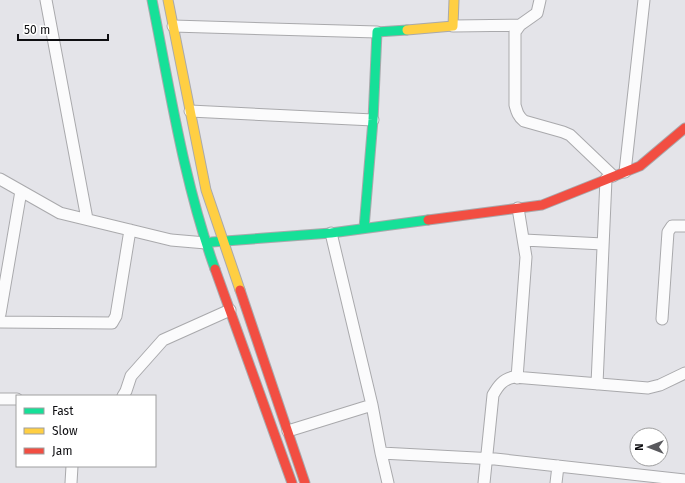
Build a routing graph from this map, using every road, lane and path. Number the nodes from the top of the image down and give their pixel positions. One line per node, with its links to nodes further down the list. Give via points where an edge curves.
1 (46, 0): 19 (street)
2 (152, 0): 26 (main road, via 187,170)
3 (168, 0): 8 (main road)
4 (454, 0): 9 (main road)
5 (540, 0): 7 (street, via 537,13)
6 (644, 0): 14 (street)
7 (520, 25): 9 (street); 15 (street, via 515,32 515,105 519,117 524,121 570,135)
8 (173, 26): 10 (street); 11 (main road)
9 (453, 26): 10 (main road)
10 (377, 32): 12 (main road)
11 (190, 111): 12 (street); 24 (main road, via 206,190)
12 (374, 120): 21 (main road)
13 (685, 128): 14 (main road, via 640,166)
14 (625, 172): 15 (main road)
15 (610, 178): 18 (main road, via 542,205); 27 (street)
16 (0, 179): 17 (street)
17 (21, 191): 19 (street, via 60,213); 29 (street)
18 (518, 208): 21 (main road); 25 (street)
19 (87, 219): 22 (street)
20 (685, 226): 30 (street, via 672,226 668,232)
21 (364, 228): 23 (main road)
22 (130, 230): 26 (street, via 171,240); 31 (street, via 116,316 112,323)
23 (331, 233): 24 (main road); 38 (street)
24 (223, 240): 26 (main road); 39 (main road)
25 (524, 240): 27 (street); 33 (street, via 526,257)
26 (206, 242): 28 (main road)
27 (603, 244): 34 (street)
28 (230, 310): 35 (street, via 163,340 131,376); 47 (main road)
29 (0, 314)
30 (662, 319)
31 (0, 322)
32 (685, 373): 34 (street, via 654,388)
33 (517, 378): 34 (street); 41 (street, via 509,378 496,390)
34 (597, 384)
35 (124, 395)
36 (0, 399): 37 (street)
37 (16, 399)
38 (372, 405): 39 (street); 40 (street)
39 (288, 431): 48 (main road)
40 (381, 453): 41 (street); 49 (street)
41 (486, 458): 42 (street); 50 (street)
42 (558, 466): 44 (street); 51 (street)
43 (72, 467): 46 (street)
44 (640, 479): 45 (street)
45 (685, 480)
46 (71, 483)
47 (292, 483)
48 (305, 483)
49 (388, 483)
50 (484, 483)
51 (556, 483)

